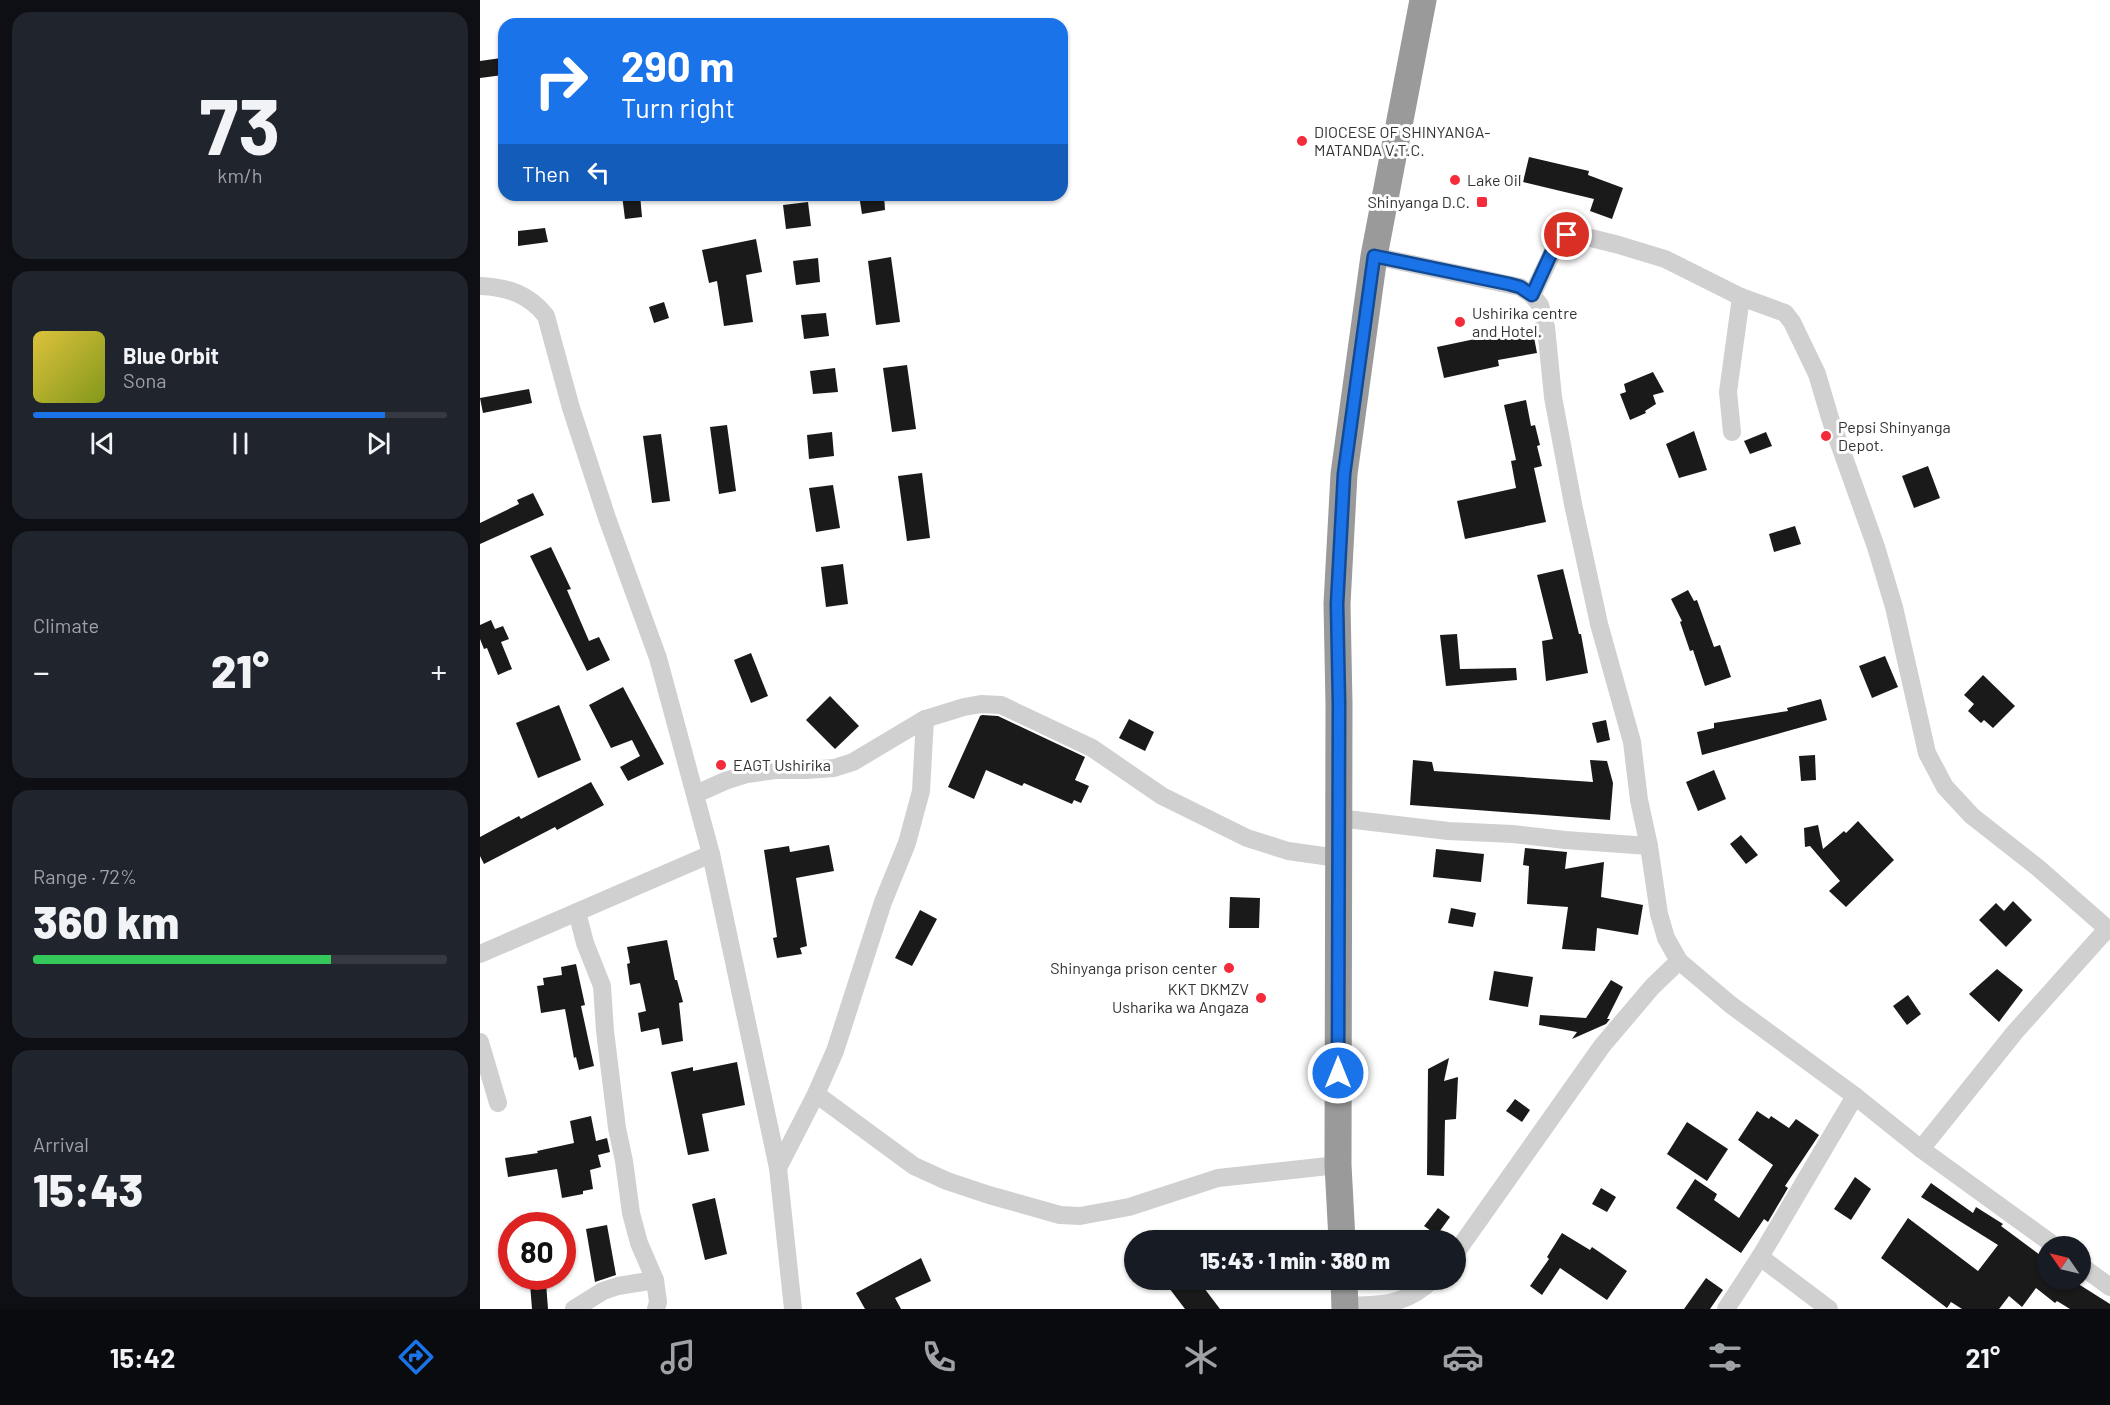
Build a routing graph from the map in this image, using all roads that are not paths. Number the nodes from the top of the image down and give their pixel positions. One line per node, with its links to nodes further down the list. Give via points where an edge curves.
1 (1423, 0): 2 (highway)
2 (1374, 256): 4 (street, via 1509,284); 9 (highway, via 1344,474 1337,604)
3 (480, 286): 8 (street, via 500,287 523,295 546,316 607,518 658,658)
4 (1532, 295): 5 (street, via 1555,245 1567,235 1619,244 1655,256); 10 (street, via 1540,305 1545,327 1553,397 1573,504 1599,624 1632,742)
5 (1741, 297): 6 (street, via 1728,392); 14 (street, via 1785,313 1817,374 1891,597 1927,753 1945,787 1972,816)
6 (1732, 432)
7 (925, 719): 8 (street, via 853,762 834,768 747,774); 12 (street, via 981,704 1001,705 1092,748 1162,796 1247,838 1288,851); 18 (street, via 921,791 907,843 883,902 835,1051)
8 (696, 794): 11 (street)
9 (1338, 818): 10 (street, via 1448,831); 12 (highway)
10 (1649, 846): 16 (street, via 1659,914 1666,938)
11 (711, 854): 13 (street); 23 (street)
12 (1338, 858): 22 (highway)
13 (577, 912): 15 (street); 29 (street, via 602,986 617,1128 631,1213)
14 (2109, 930): 21 (street, via 2015,1032)
15 (480, 954)
16 (1679, 960): 19 (street, via 1731,1005); 26 (street, via 1602,1046)
17 (480, 1042): 20 (street)
18 (816, 1094): 22 (street, via 914,1166 982,1193 1060,1215 1080,1216 1129,1207 1218,1178); 23 (street)
19 (1855, 1096): 21 (street); 27 (street)
20 (498, 1103)
21 (1921, 1149): 25 (street)
22 (1338, 1166): 24 (highway)
23 (778, 1168): 36 (street)
24 (1341, 1230)
25 (2041, 1236)
26 (1466, 1238)
27 (1760, 1257): 37 (street); 38 (street)
28 (2091, 1273): 30 (street)
29 (655, 1280): 34 (street, via 603,1291); 35 (street)
30 (2110, 1287)
31 (1344, 1290): 33 (highway)
32 (1418, 1290): 33 (street, via 1402,1301)
33 (1345, 1308)
34 (574, 1309)
35 (656, 1309)
36 (793, 1309)
37 (1726, 1309)
38 (1829, 1309)

